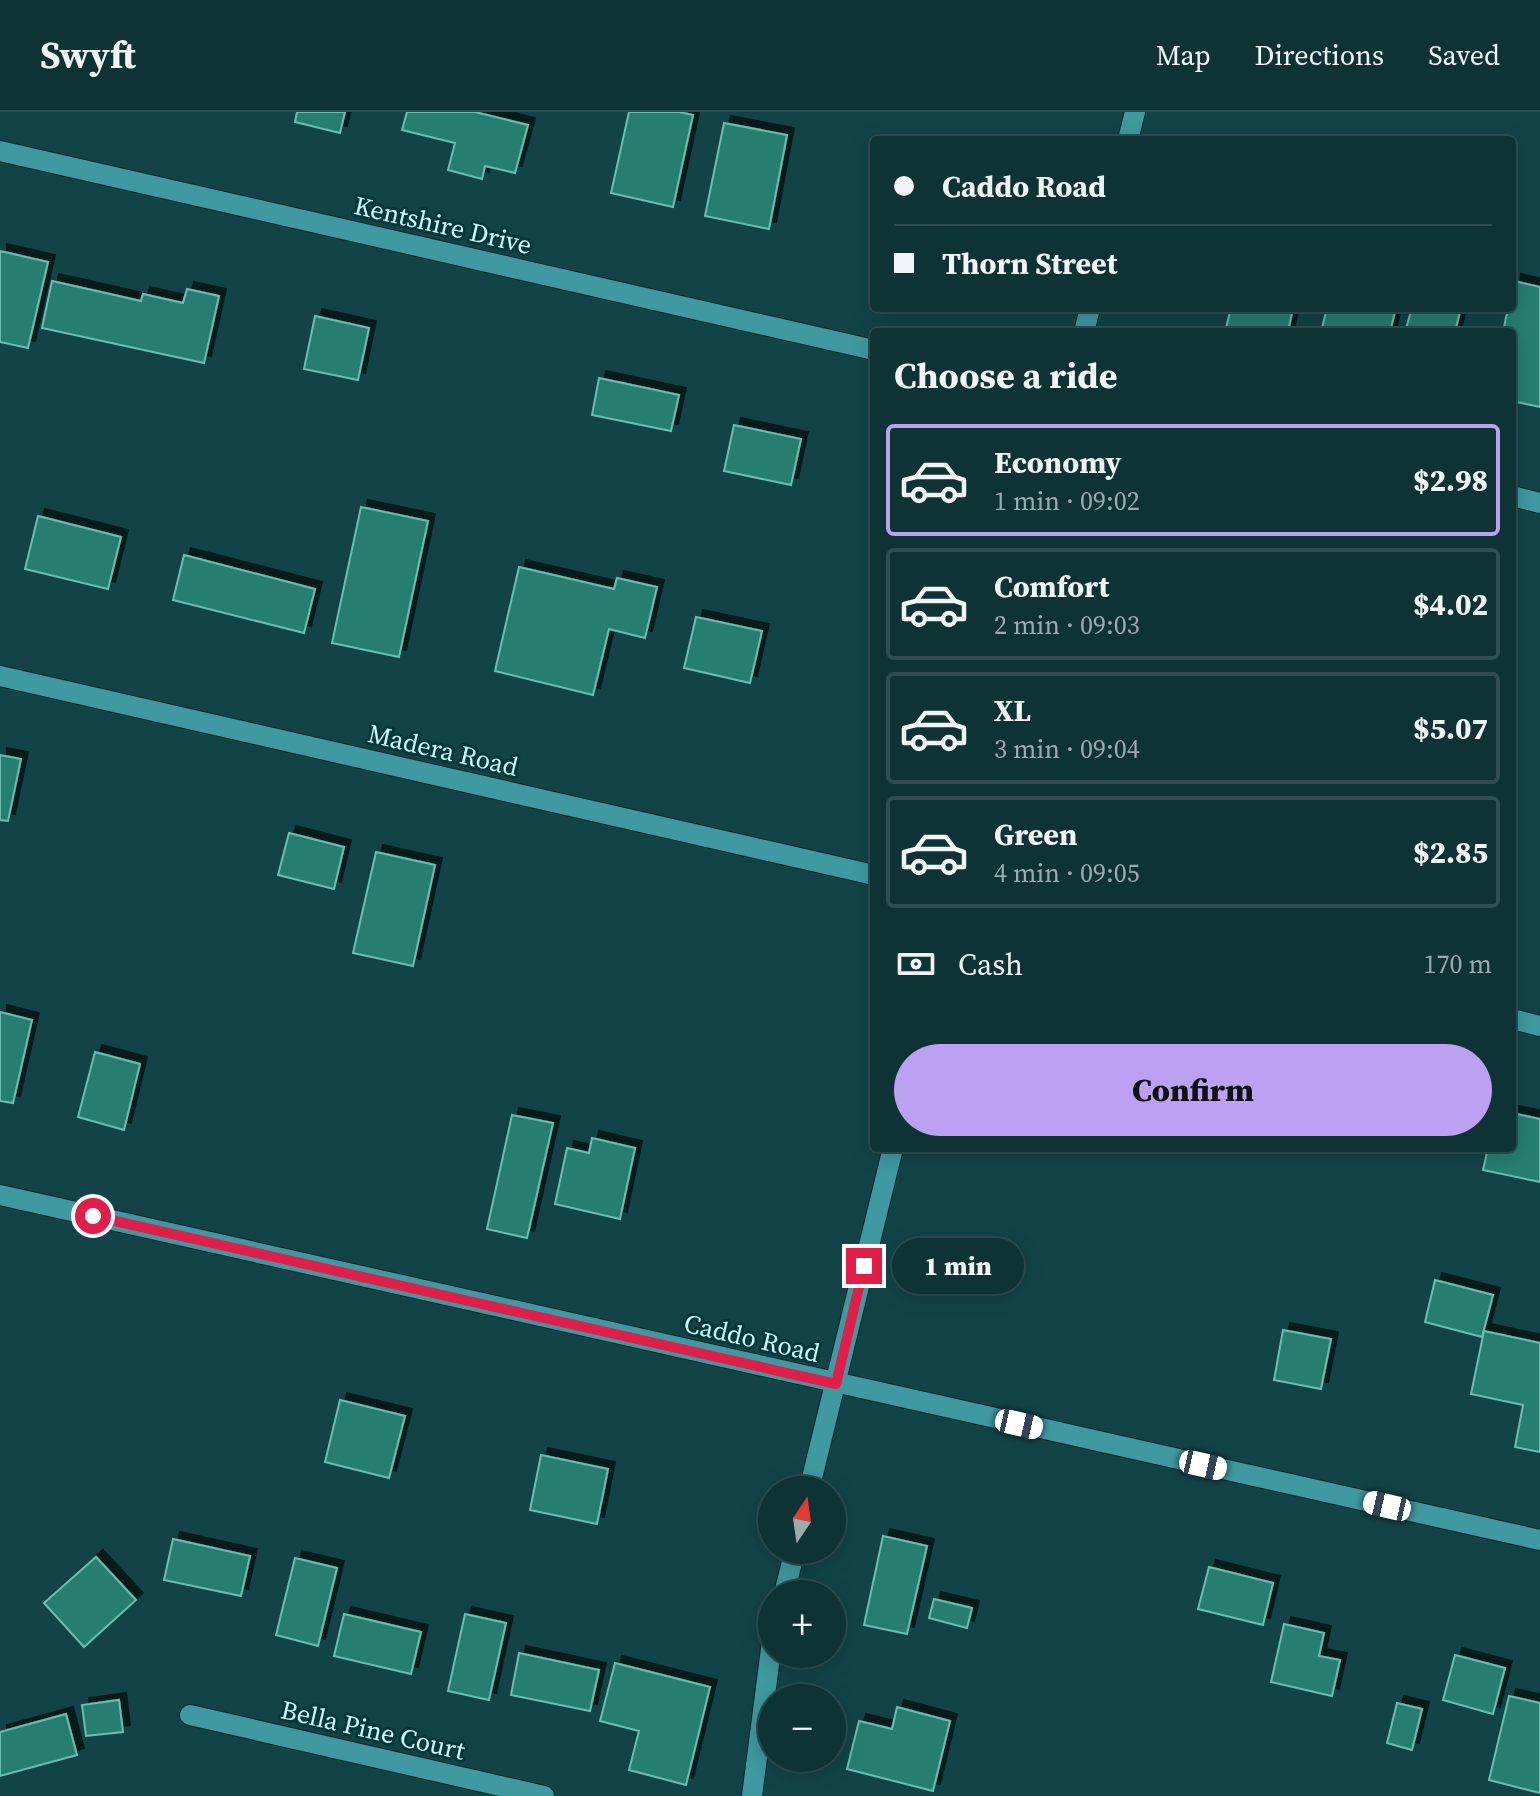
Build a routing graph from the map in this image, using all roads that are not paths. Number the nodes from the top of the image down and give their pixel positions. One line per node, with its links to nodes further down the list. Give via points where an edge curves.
1 (1135, 112): 2 (street)
2 (1129, 136)
3 (0, 151): 4 (street, Kentshire Drive)
4 (870, 349)
5 (1516, 497): 6 (street)
6 (1540, 503)
7 (0, 676): 8 (street, Madera Road)
8 (870, 874)
9 (1516, 1020): 10 (street)
10 (1540, 1026)
11 (892, 1152): 13 (street)
12 (0, 1195): 13 (street, Caddo Road)
13 (836, 1384): 14 (street); 15 (street, Caddo Road)
14 (813, 1476)
15 (1540, 1540)
16 (769, 1668): 19 (street)
17 (190, 1715): 18 (street, Bella Pine Court)
18 (544, 1796)
19 (752, 1796)

